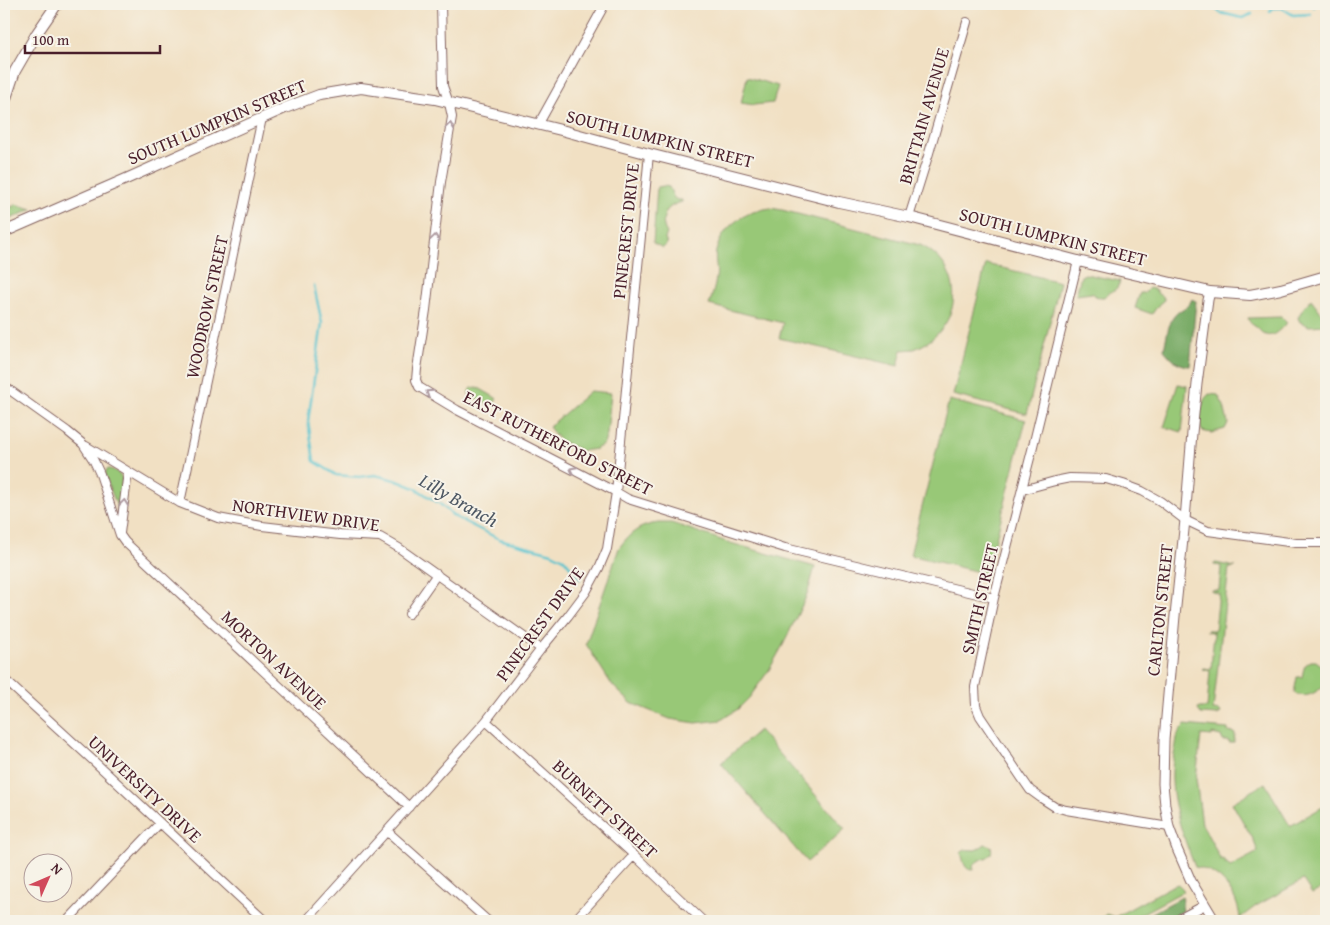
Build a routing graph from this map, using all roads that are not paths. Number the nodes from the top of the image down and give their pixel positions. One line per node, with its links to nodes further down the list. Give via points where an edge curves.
1 (57, 4): 6 (main road, via 15,71)
2 (441, 4): 5 (street, via 443,86)
3 (605, 4): 8 (street)
4 (967, 22): 10 (street, BRITTAIN AVENUE)
5 (449, 103): 7 (main road, SOUTH LUMPKIN STREET, via 361,88 319,95); 8 (main road, SOUTH LUMPKIN STREET); 19 (street, EAST RUTHERFORD STREET, one-way to 5, via 457,410 419,386 416,380 452,117)
6 (4, 104)
7 (262, 118): 11 (main road, SOUTH LUMPKIN STREET); 20 (street, WOODROW STREET)
8 (538, 125): 9 (main road, SOUTH LUMPKIN STREET)
9 (649, 154): 10 (main road, SOUTH LUMPKIN STREET); 19 (street, PINECREST DRIVE)
10 (909, 217): 12 (main road, SOUTH LUMPKIN STREET)
11 (4, 232)
12 (1078, 261): 14 (main road, SOUTH LUMPKIN STREET); 18 (street, SMITH STREET)
13 (1326, 276): 14 (main road, SOUTH LUMPKIN STREET, via 1250,295)
14 (1210, 292): 21 (street, CARLTON STREET, via 1196,390)
15 (4, 386): 16 (street, MORTON AVENUE)
16 (82, 444): 17 (street, NORTHVIEW DRIVE); 22 (street, MORTON AVENUE, via 100,474)
17 (128, 472): 20 (street, NORTHVIEW DRIVE); 22 (street, one-way to 17)
18 (1022, 490): 21 (street, via 1070,478 1106,479 1142,491); 25 (street, SMITH STREET)
19 (616, 492): 25 (street, EAST RUTHERFORD STREET, via 628,499 785,548); 27 (street, PINECREST DRIVE, via 607,549 599,568 586,592)
20 (180, 503): 24 (street, NORTHVIEW DRIVE, via 218,518 262,526 380,537)
21 (1186, 520): 23 (street, via 1216,532 1296,543); 32 (street, CARLTON STREET, via 1164,740 1163,784)
22 (120, 535): 30 (street, MORTON AVENUE)
23 (1326, 543)
24 (437, 574): 26 (street); 27 (street, NORTHVIEW DRIVE)
25 (994, 598): 32 (street, SMITH STREET, via 975,687 976,706 1030,790 1055,807 1066,810)
26 (409, 614)
27 (541, 649): 29 (street, PINECREST DRIVE)
28 (4, 679): 31 (street, UNIVERSITY DRIVE)
29 (486, 721): 30 (street, PINECREST DRIVE); 34 (street, BURNETT STREET)
30 (409, 807): 33 (street, PINECREST DRIVE)
31 (160, 822): 36 (street); 37 (street, UNIVERSITY DRIVE)
32 (1169, 826): 35 (street, CARLTON STREET, via 1186,870)
33 (387, 831): 38 (street, PINECREST DRIVE); 39 (street)
34 (634, 856): 40 (street); 41 (street, BURNETT STREET)
35 (1205, 905): 42 (street); 43 (street, CARLTON STREET)
36 (67, 921)
37 (265, 921)
38 (306, 921)
39 (488, 921)
40 (574, 921)
41 (703, 921)
42 (1176, 921)
43 (1215, 921)

